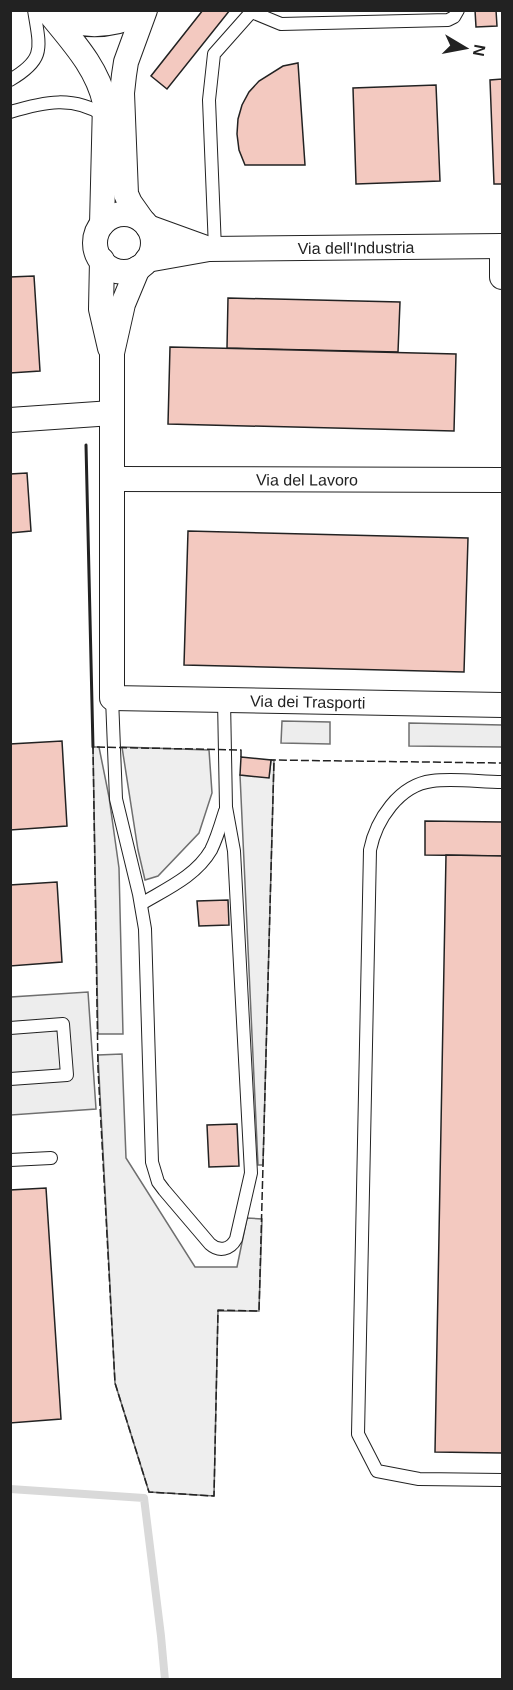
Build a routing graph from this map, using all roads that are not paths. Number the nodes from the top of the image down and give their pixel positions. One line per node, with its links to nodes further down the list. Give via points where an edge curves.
1 (34, 10): 8 (lane, via 37,57 28,70)
2 (47, 10): 10 (street, via 94,72 103,94)
3 (53, 10): 4 (main road, via 91,20)
4 (136, 10)
5 (145, 10): 12 (street, via 126,62 122,93 126,194)
6 (458, 10): 7 (lane, via 448,20 281,24)
7 (253, 11): 14 (lane, via 214,54 209,99)
8 (10, 80)
9 (10, 111): 10 (lane, via 63,101 84,105)
10 (105, 116): 11 (street)
11 (102, 224): 12 (street, via 122,214 135,216); 15 (street, via 96,240)
12 (145, 224): 14 (street, Via dell'Industria); 16 (street, via 153,243)
13 (502, 246): 14 (street, Via dell'Industria); 17 (street, Via dell'Industria)
14 (212, 249): 16 (street, Via dell'Industria)
15 (102, 260): 16 (street, via 120,272); 18 (street, via 101,309)
16 (142, 264): 18 (street, via 123,304)
17 (502, 277)
18 (112, 354): 19 (street)
19 (112, 413): 20 (street); 21 (street)
20 (10, 420)
21 (112, 478): 22 (street, Via del Lavoro); 23 (street)
22 (502, 480)
23 (112, 698): 24 (street, Via dei Trasporti); 28 (lane, via 116,799)
24 (224, 700): 25 (street, Via dei Trasporti); 27 (lane)
25 (502, 705)
26 (502, 782): 33 (lane, via 432,781 416,785 390,807 373,835 369,862 358,1434 377,1471 419,1479)
27 (226, 807): 28 (lane, via 216,840 204,861); 28 (lane, via 234,851 251,1173 236,1239 226,1249 210,1244 158,1182 153,1166)
28 (141, 904)
29 (10, 1028): 30 (lane, via 63,1024 67,1075)
30 (10, 1079)
31 (51, 1158): 32 (lane)
32 (10, 1160)
33 (502, 1480)

